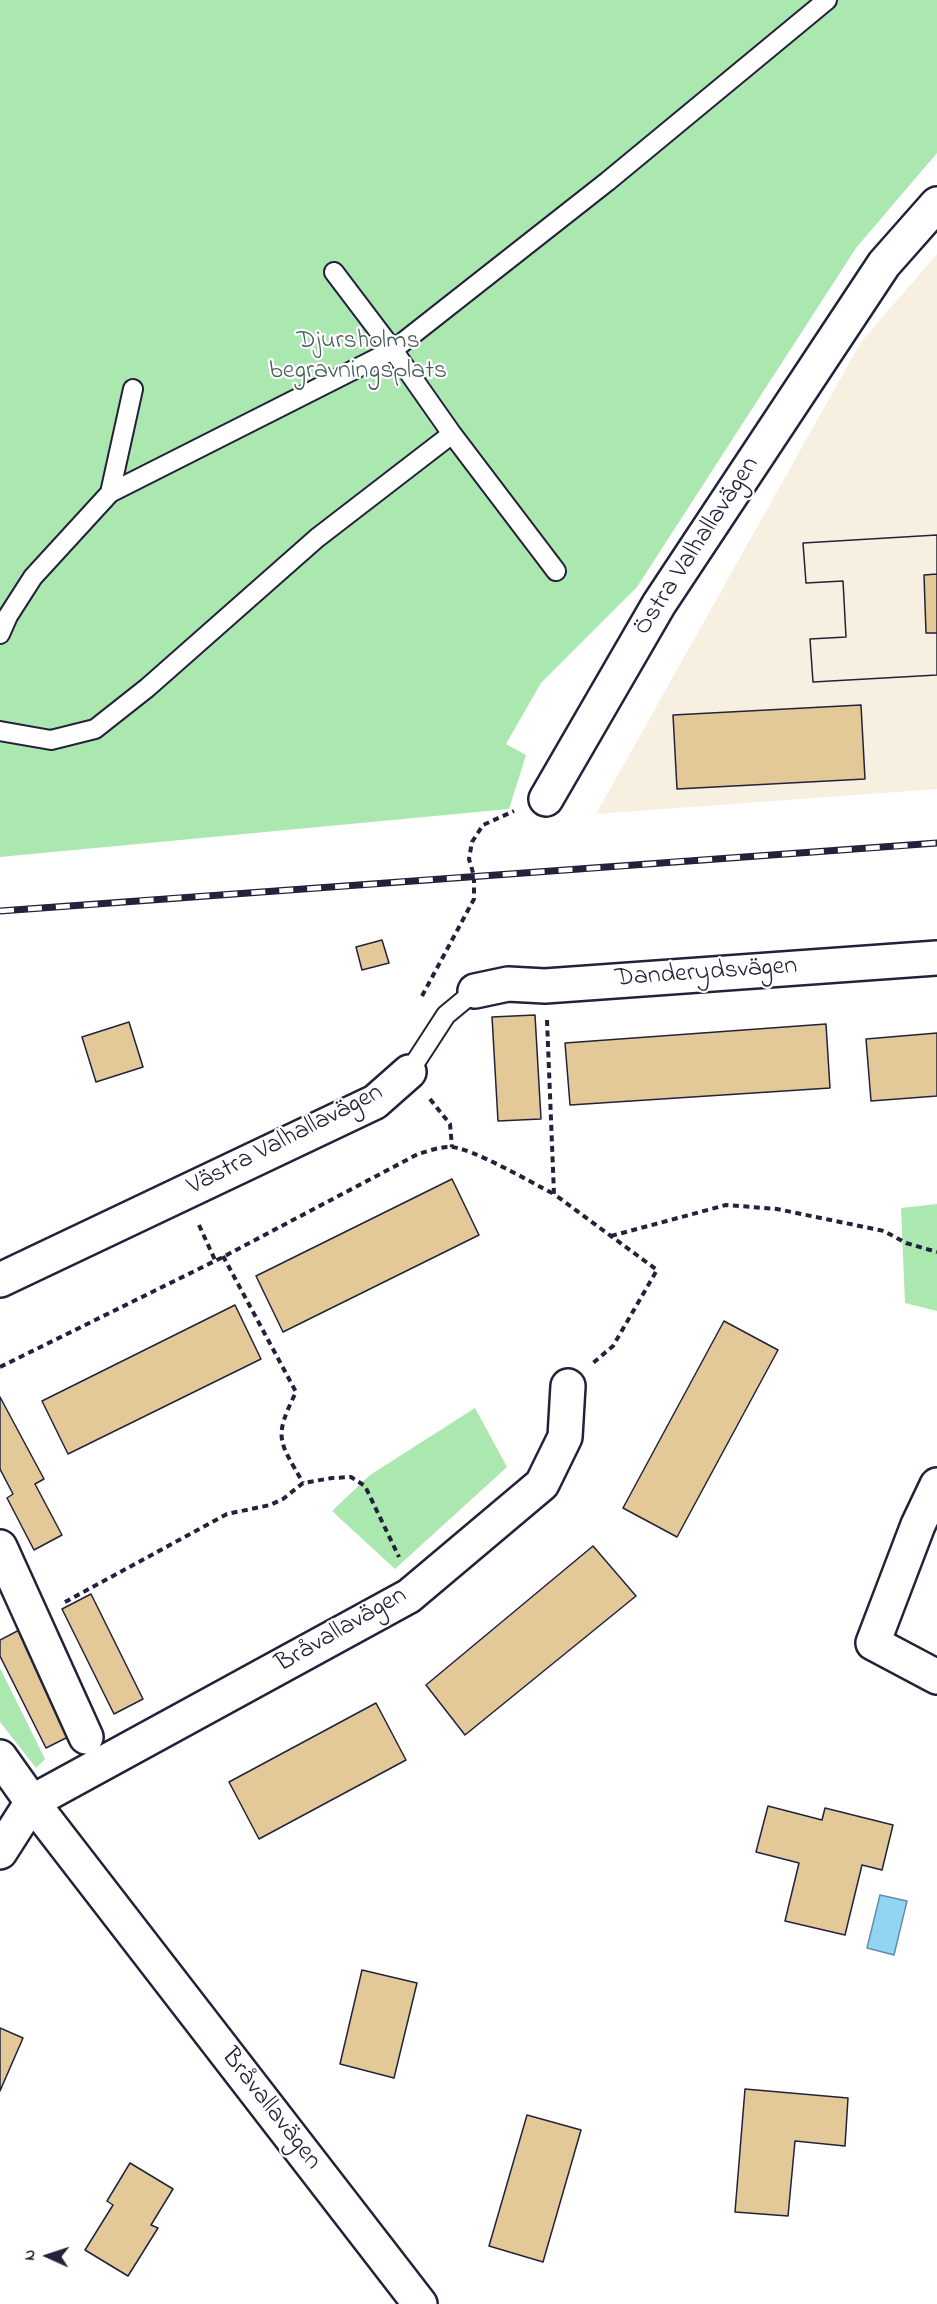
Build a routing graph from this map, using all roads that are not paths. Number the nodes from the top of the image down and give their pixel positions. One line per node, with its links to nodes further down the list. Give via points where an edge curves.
1 (827, 0): 4 (lane, via 608,182)
2 (937, 204): 11 (street, Östra Valhallavägen, via 884,264 659,604)
3 (334, 272): 4 (lane)
4 (393, 350): 6 (lane); 7 (lane)
5 (133, 389): 7 (lane)
6 (452, 434): 8 (lane); 10 (lane, via 317,538 147,688 94,729 51,740)
7 (110, 493): 9 (lane, via 33,577)
8 (556, 571)
9 (0, 634)
10 (0, 731)
11 (546, 799)
12 (937, 958): 13 (street, Danderydsvägen, via 545,986 508,984)
13 (475, 991): 14 (lane, via 446,1015)
14 (409, 1072): 15 (street, Västra Valhallavägen, via 375,1102)
15 (0, 1280)
16 (568, 1386): 22 (street, Bråvallavägen, via 565,1437 542,1484 408,1596)
17 (937, 1485): 19 (street, via 873,1643)
18 (0, 1547): 20 (street)
19 (937, 1677)
20 (86, 1737)
21 (0, 1756): 22 (street, Bråvallavägen)
22 (32, 1802): 23 (street); 24 (street, Bråvallavägen)
23 (0, 1852)
24 (420, 2304)

